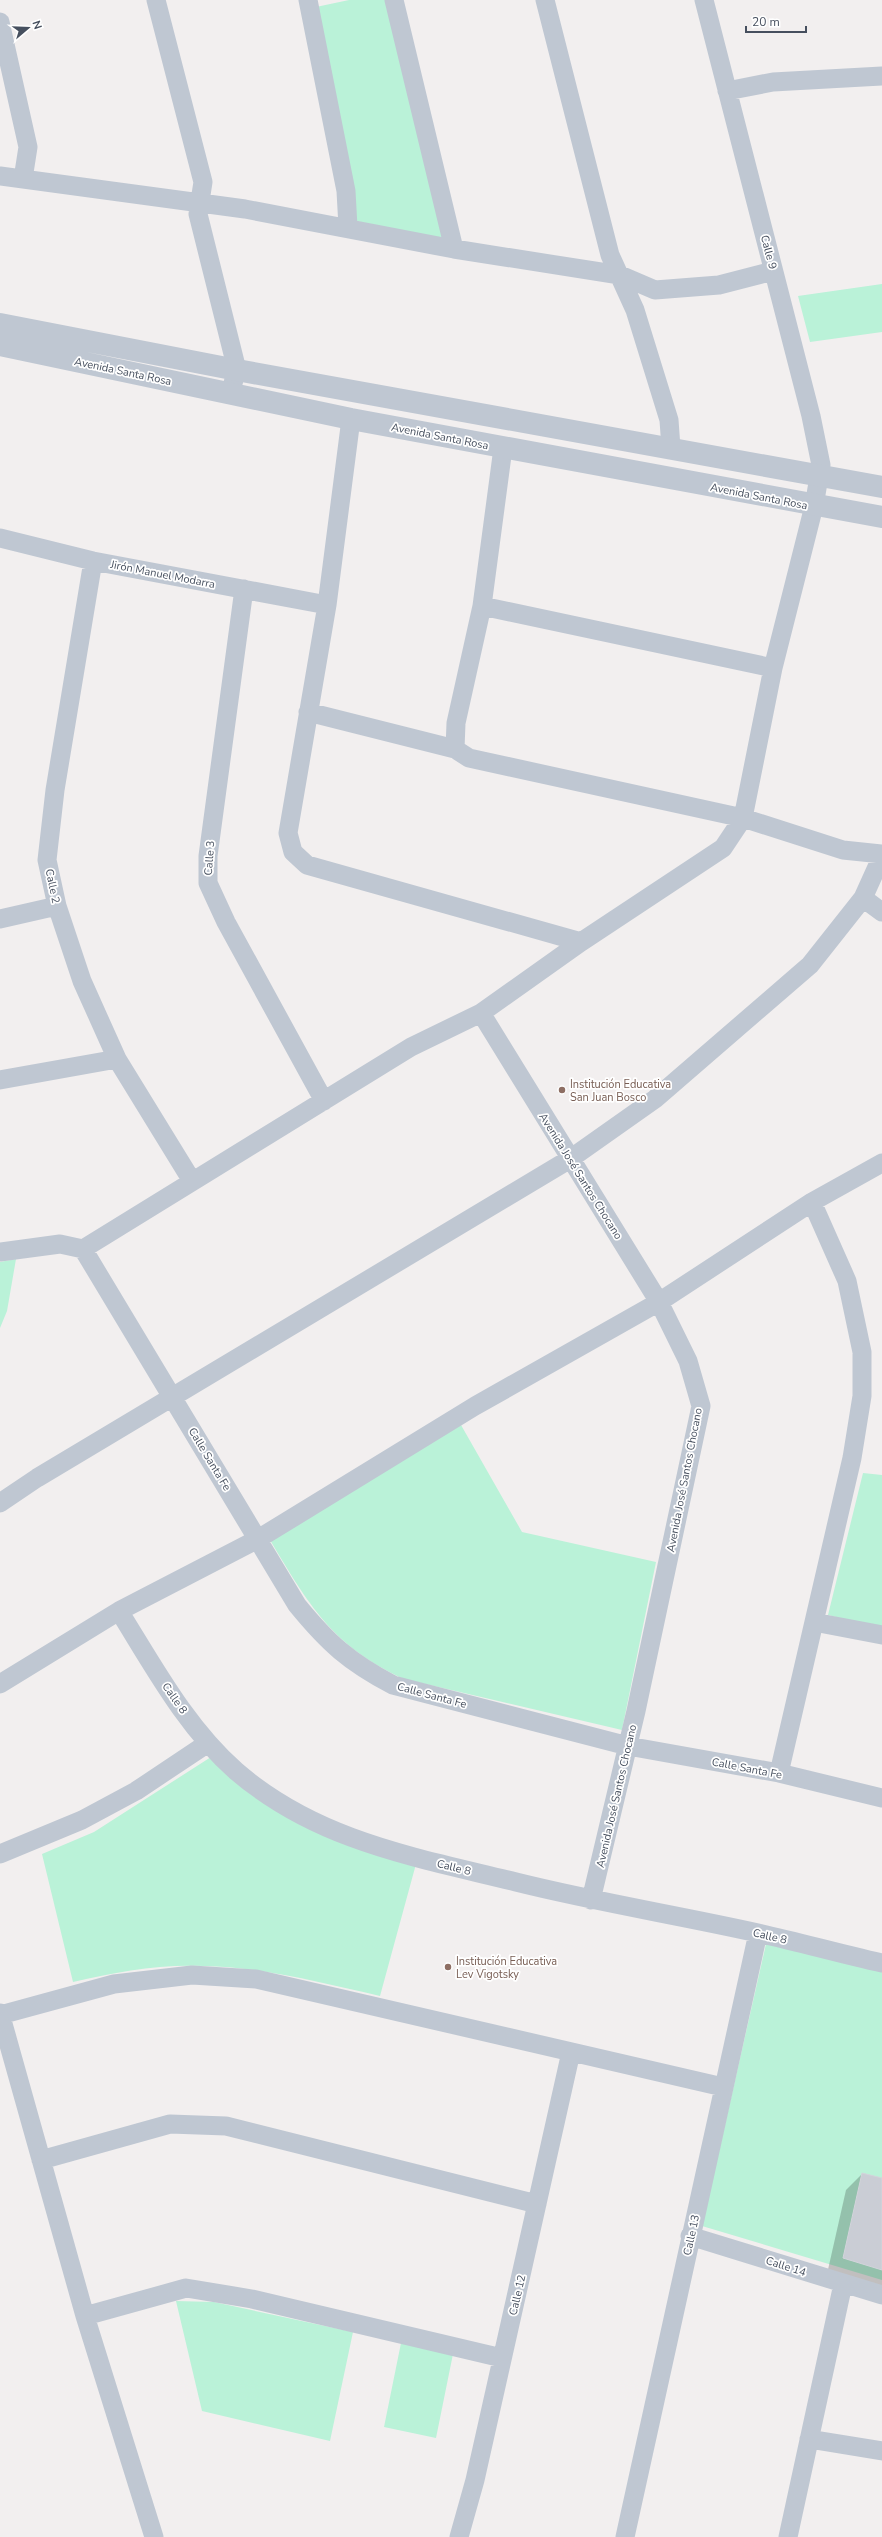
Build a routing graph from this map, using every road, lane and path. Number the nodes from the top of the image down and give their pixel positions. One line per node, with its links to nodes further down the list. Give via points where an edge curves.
1 (156, 0): 11 (street, via 203,182)
2 (308, 0): 12 (street, via 346,191)
3 (394, 0): 13 (street)
4 (545, 0): 15 (street, via 610,255)
5 (704, 0): 8 (street, Calle 9)
6 (0, 22): 10 (street, via 28,147)
7 (882, 76): 8 (street, via 773,82)
8 (727, 91): 14 (street, Calle 9)
9 (0, 176): 10 (street)
10 (23, 179): 11 (street)
11 (200, 202): 12 (street); 18 (street, via 198,214)
12 (348, 227): 13 (street)
13 (454, 249): 15 (street)
14 (773, 271): 15 (street, via 719,285 656,290); 23 (street, Calle 9, via 811,416 821,465)
15 (620, 275): 22 (street, via 635,310 669,420)
16 (0, 324): 18 (street, Avenida Santa Rosa)
17 (0, 345): 19 (street, Avenida Santa Rosa)
18 (237, 370): 19 (street); 22 (street, Avenida Santa Rosa)
19 (230, 393): 20 (street, Avenida Santa Rosa)
20 (350, 419): 21 (street, Avenida Santa Rosa); 30 (street)
21 (504, 448): 25 (street, Avenida Santa Rosa); 31 (street)
22 (671, 448): 23 (street, Avenida Santa Rosa)
23 (820, 475): 24 (street, Avenida Santa Rosa); 25 (street, Calle 9)
24 (882, 486)
25 (814, 506): 26 (street, Avenida Santa Rosa); 32 (street, Calle 9)
26 (882, 518)
27 (0, 538): 28 (street, Jirón Manuel Modarra)
28 (93, 561): 29 (street, Jirón Manuel Modarra); 38 (street, Calle 2, via 55,790 47,860)
29 (244, 589): 30 (street, Jirón Manuel Modarra); 45 (street, Calle 3, via 208,856 208,883 226,922)
30 (327, 605): 33 (street)
31 (482, 606): 32 (street); 34 (street, via 456,723)
32 (773, 668): 35 (street, Calle 9)
33 (308, 712): 34 (street); 41 (street, via 288,833 293,852 307,865)
34 (455, 749): 35 (street, via 469,758)
35 (743, 818): 36 (street, via 843,850); 41 (street, via 723,848)
36 (882, 855): 37 (street)
37 (863, 898): 39 (street); 46 (street, via 810,965 655,1099)
38 (57, 906): 40 (street); 43 (street, Calle 2, via 82,981)
39 (882, 912)
40 (0, 919)
41 (581, 942): 42 (street)
42 (481, 1013): 45 (street, via 411,1047); 46 (street, Avenida José Santos Chocano)
43 (117, 1059): 44 (street); 48 (street, Calle 2)
44 (0, 1080)
45 (324, 1101): 48 (street)
46 (570, 1159): 52 (street, Avenida José Santos Chocano); 53 (street)
47 (882, 1163): 49 (street)
48 (192, 1181): 50 (street)
49 (812, 1202): 52 (street); 57 (street, via 847,1281 862,1352 862,1396 852,1458)
50 (83, 1249): 51 (street, via 60,1244); 53 (street, Calle Santa Fe)
51 (0, 1252)
52 (658, 1302): 55 (street, via 475,1406); 61 (street, Avenida José Santos Chocano, via 688,1361 701,1406)
53 (173, 1397): 54 (street); 55 (street, Calle Santa Fe)
54 (0, 1503)
55 (258, 1539): 56 (street); 61 (street, Calle Santa Fe, via 310,1622 335,1649 360,1668 393,1685)
56 (119, 1611): 59 (street); 60 (street, Calle 8, via 171,1695)
57 (814, 1622): 58 (street); 62 (street)
58 (882, 1635)
59 (0, 1684)
60 (208, 1743): 64 (street, via 136,1791 82,1820); 65 (street, Calle 8, via 272,1799 312,1822 346,1836 407,1855)
61 (628, 1746): 62 (street, Calle Santa Fe); 65 (street, Avenida José Santos Chocano)
62 (779, 1773): 63 (street, Calle Santa Fe)
63 (882, 1798)
64 (0, 1854)
65 (591, 1900): 66 (street, Calle 8)
66 (758, 1933): 67 (street, Calle 8); 70 (street, Calle 13)
67 (882, 1964)
68 (0, 2014): 69 (street, via 114,1984 192,1975 256,1979); 71 (street)
69 (571, 2052): 70 (street); 72 (street, Calle 12)
70 (723, 2087): 73 (street, Calle 13)
71 (41, 2160): 72 (street, via 170,2124 226,2126); 76 (street)
72 (537, 2204): 77 (street, Calle 12)
73 (690, 2236): 74 (street, Calle 14); 82 (street, Calle 13)
74 (843, 2284): 75 (street, Calle 14); 78 (street)
75 (882, 2295)
76 (85, 2316): 77 (street, via 186,2288 252,2299); 80 (street)
77 (502, 2358): 81 (street, Calle 12)
78 (809, 2439): 79 (street); 83 (street)
79 (882, 2451)
80 (154, 2537)
81 (458, 2537)
82 (625, 2537)
83 (788, 2537)

